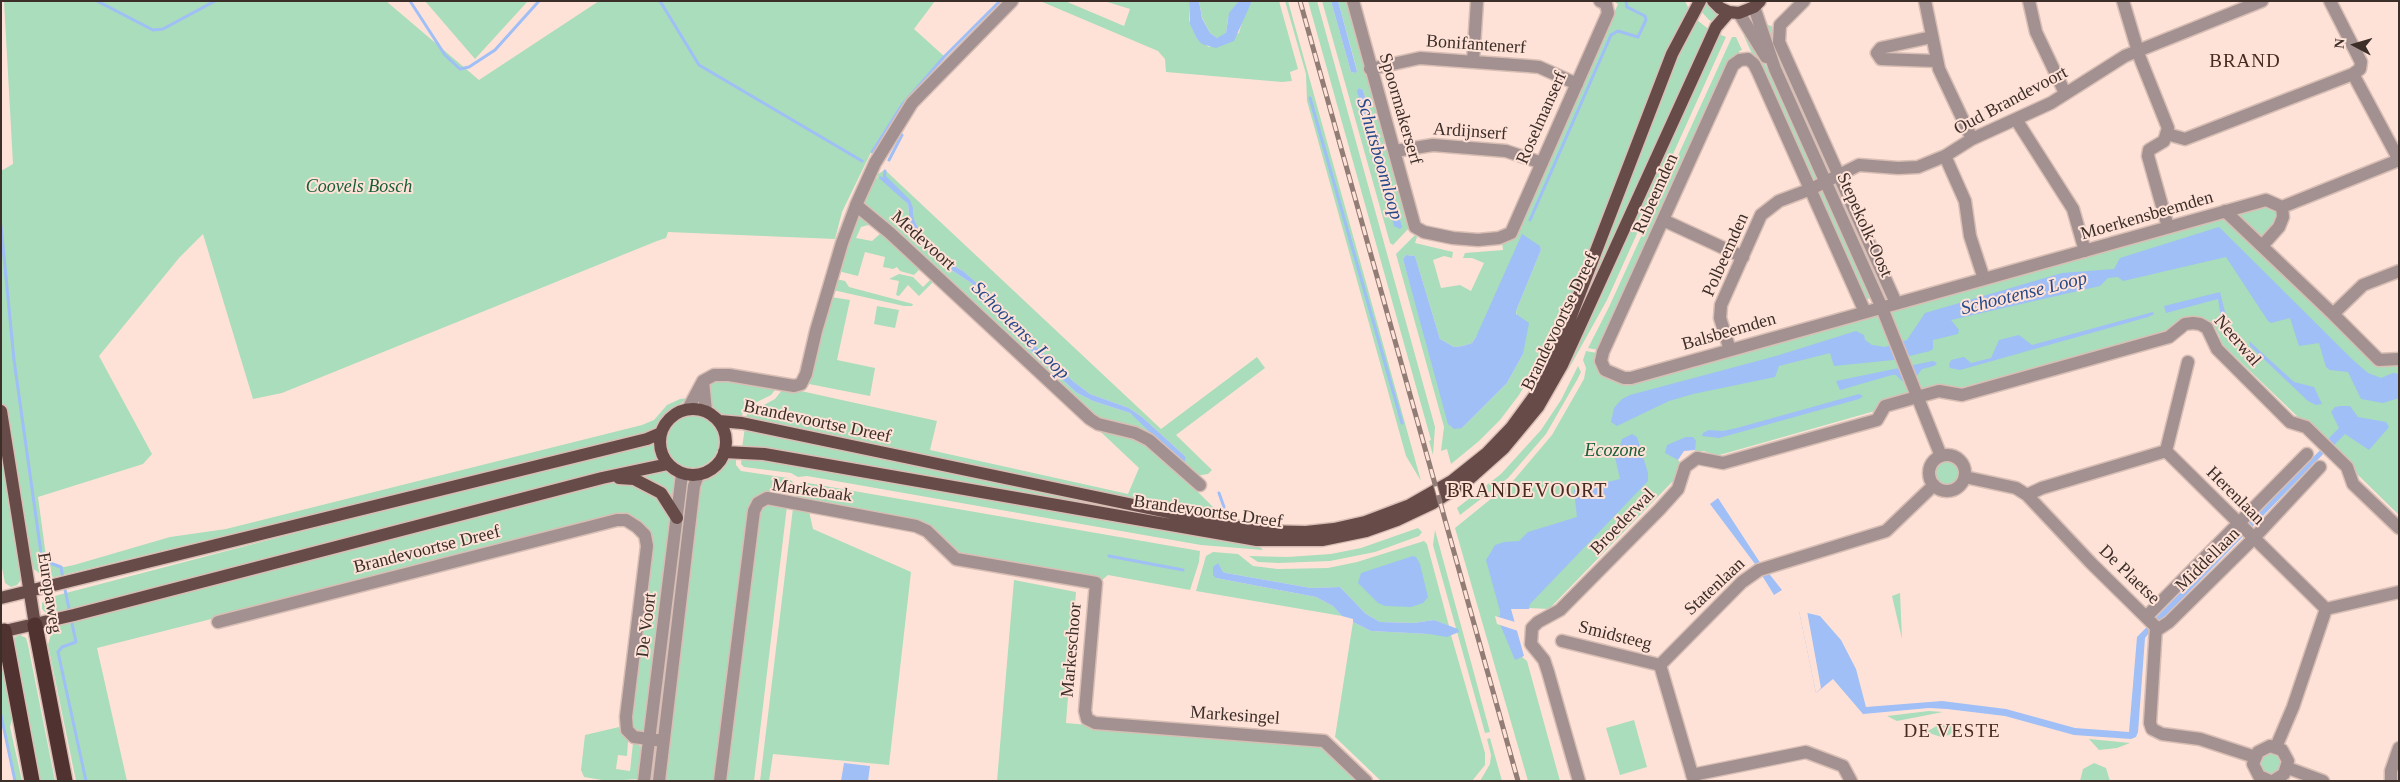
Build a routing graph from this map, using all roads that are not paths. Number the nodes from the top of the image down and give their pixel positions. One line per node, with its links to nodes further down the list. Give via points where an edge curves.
1 (1012, 1): 36 (street, via 912,103 875,163)
2 (1353, 1): 21 (street, Spoormakerserf)
3 (1477, 1): 20 (street)
4 (1700, 1): 60 (main road, Brandevoortse Dreef, via 1672,54 1556,355 1538,391 1511,428 1487,453 1452,481 1410,505 1365,522 1334,529 1258,531 742,423)
5 (1713, 1): 15 (main road)
6 (1804, 1): 33 (street, Stepekolk-Oost, via 1780,26 1779,42)
7 (1925, 1): 16 (street)
8 (2029, 1): 25 (street, via 2036,32)
9 (2122, 1): 17 (street)
10 (2262, 1): 14 (street, Oud Brandevoort)
11 (2330, 1): 23 (street, via 2361,62)
12 (1603, 3): 24 (street, Roselmanserf, via 1608,13)
13 (1757, 4): 15 (main road); 22 (street, Stepekolk-Oost)
14 (2236, 6): 17 (street, Oud Brandevoort)
15 (1734, 12): 22 (street, Stepekolk-Oost); 63 (main road, Brandevoortse Dreef, via 1716,27 1562,365 1538,407 1518,434 1480,471 1440,499 1397,520 1358,533 1322,540 1257,540 764,454)
16 (1932, 37): 19 (street); 19 (street, via 1881,48 1877,54 1881,59)
17 (2138, 50): 25 (street, Oud Brandevoort); 27 (street, via 2168,128)
18 (1748, 59): 35 (street, Stepekolk-Oost, via 1758,72); 39 (street, Rubeemden, via 1733,65)
19 (1936, 61): 28 (street)
20 (1473, 62): 21 (street, Bonifantenerf, via 1412,58); 24 (street, Bonifantenerf, via 1539,68)
21 (1370, 69): 29 (street, Spoormakerserf)
22 (1775, 69): 34 (street, Stepekolk-Oost)
23 (2353, 74): 27 (street, via 2185,139); 31 (street)
24 (1577, 84): 32 (street, Roselmanserf)
25 (2065, 93): 26 (street, Oud Brandevoort)
26 (2017, 121): 28 (street, Oud Brandevoort); 43 (street, via 2073,209)
27 (2167, 134): 40 (street, via 2164,141 2149,150 2148,156)
28 (1972, 139): 30 (street, Oud Brandevoort)
29 (1395, 151): 32 (street, Ardijnserf, via 1433,145 1506,151); 41 (street, Spoormakerserf, via 1416,227 1452,238)
30 (1945, 156): 33 (street, Oud Brandevoort, via 1918,166 1860,165); 46 (street, via 1965,201 1970,236)
31 (2399, 160): 37 (street)
32 (1542, 163): 41 (street, Roselmanserf, via 1511,233)
33 (1839, 174): 34 (street, Oud Brandevoort); 47 (street, Stepekolk-Oost)
34 (1825, 181): 35 (street, Polbeemden); 48 (street, Stepekolk-Oost)
35 (1811, 189): 44 (street, Polbeemden, via 1780,201 1761,215); 49 (street, Stepekolk-Oost)
36 (856, 205): 55 (street, via 801,384 794,386 729,375 714,375); 71 (street, Medevoort, via 1090,419 1149,440)
37 (2282, 207): 38 (street, via 2266,200); 42 (street, via 2279,227)
38 (2225, 211): 40 (street, Moerkensbeemden); 42 (street, Moerkensbeemden)
39 (1663, 220): 44 (street); 52 (street, Rubeemden)
40 (2168, 227): 43 (street, Moerkensbeemden)
41 (1498, 238)
42 (2262, 246): 50 (street, Moerkensbeemden)
43 (2084, 251): 46 (street, Moerkensbeemden)
44 (1743, 257): 51 (street, Polbeemden, via 1721,305 1720,318)
45 (2399, 270): 50 (street, via 2364,285)
46 (1984, 279): 47 (street, Moerkensbeemden)
47 (1896, 303): 48 (street, Moerkensbeemden)
48 (1882, 308): 49 (street, Balsbeemden); 56 (street, Stepekolk-Oost)
49 (1865, 312): 51 (street, Balsbeemden)
50 (2333, 314): 53 (street, Moerkensbeemden, via 2379,360)
51 (1730, 350): 52 (street, Balsbeemden, via 1631,378 1605,370 1601,361)
52 (1603, 352)
53 (2399, 359)
54 (2188, 362): 62 (street)
55 (703, 380): 57 (street); 59 (street)
56 (1917, 397): 64 (street, Neerwal, via 1939,391 1962,395 2169,337 2185,324 2200,324 2207,328 2216,349 2290,422 2306,427); 65 (street, Stepekolk-Oost); 101 (street, Broederwal, via 1885,406 1877,420 1723,462 1704,458 1691,460 1681,474 1678,489 1660,509 1560,610 1535,625 1531,644 1544,660)
57 (688, 409): 59 (main road); 61 (main road, via 671,416)
58 (1, 411): 78 (main road, Europaweg)
59 (706, 411): 60 (main road)
60 (719, 421): 63 (main road, via 726,436)
61 (661, 432): 66 (main road, via 660,449); 78 (main road, via 647,439)
62 (2166, 451): 73 (street); 76 (street, Herenlaan)
63 (724, 452): 68 (main road, via 715,466)
64 (2322, 452): 75 (street, Neerwal, via 2347,467 2353,484); 76 (street, Middellaan); 76 (street, Middellaan)
65 (1941, 456): 69 (street, via 1952,455 1961,461); 72 (street, via 1930,469 1930,480)
66 (668, 464): 67 (main road); 70 (main road, Brandevoortse Dreef)
67 (682, 474): 68 (main road); 74 (street, De Voort)
68 (698, 475): 89 (street, De Voort)
69 (1965, 477): 72 (street, via 1952,491); 73 (street, via 2016,488)
70 (602, 478): 74 (main road, via 634,478 648,484 661,492); 84 (main road, Brandevoortse Dreef)
71 (1200, 485)
72 (1934, 485): 87 (street, Statenlaan, via 1886,531 1761,568 1742,582)
73 (2027, 495): 83 (street, De Plaetse)
74 (677, 518): 89 (street, De Voort)
75 (2399, 528)
76 (2245, 531): 81 (street, Herenlaan); 83 (street, Middellaan); 83 (street, Middellaan, via 2170,622)
77 (1096, 583): 88 (street, Markeschoor, via 1084,711); 99 (street, Markebaak, via 956,559 927,531 916,526 767,498 758,503 754,511)
78 (29, 591): 80 (main road); 84 (main road, Europaweg)
79 (2399, 592): 81 (street)
80 (1, 598)
81 (2326, 609): 90 (street)
82 (218, 622): 89 (street, Brandevoortse Dreef, via 626,520 645,535 647,546 627,730 634,738)
83 (2153, 624): 92 (street, De Plaetse, via 2152,730 2200,739)
84 (35, 625): 85 (main road, Brandevoortse Dreef); 96 (highway, Europaweg)
85 (2, 628): 95 (highway)
86 (1562, 641): 87 (street, Smidsteeg)
87 (1660, 665): 94 (street)
88 (1087, 719): 100 (street, Markesingel, via 1095,723 1324,741)
89 (657, 740): 97 (street, De Voort); 98 (street, De Voort)
90 (2276, 747): 92 (street, via 2263,748); 93 (street, via 2286,755)
91 (2399, 748): 105 (street)
92 (2255, 757): 103 (street, via 2255,771)
93 (2288, 768): 103 (street, via 2284,774); 104 (street)
94 (1693, 778): 102 (street, via 1806,752 1837,763 1846,770)
95 (32, 781)
96 (65, 781)
97 (644, 781)
98 (659, 781)
99 (720, 781)
100 (1366, 781)
101 (1579, 781)
102 (1851, 781)
103 (2268, 781)
104 (2323, 781)
105 (2391, 781)

